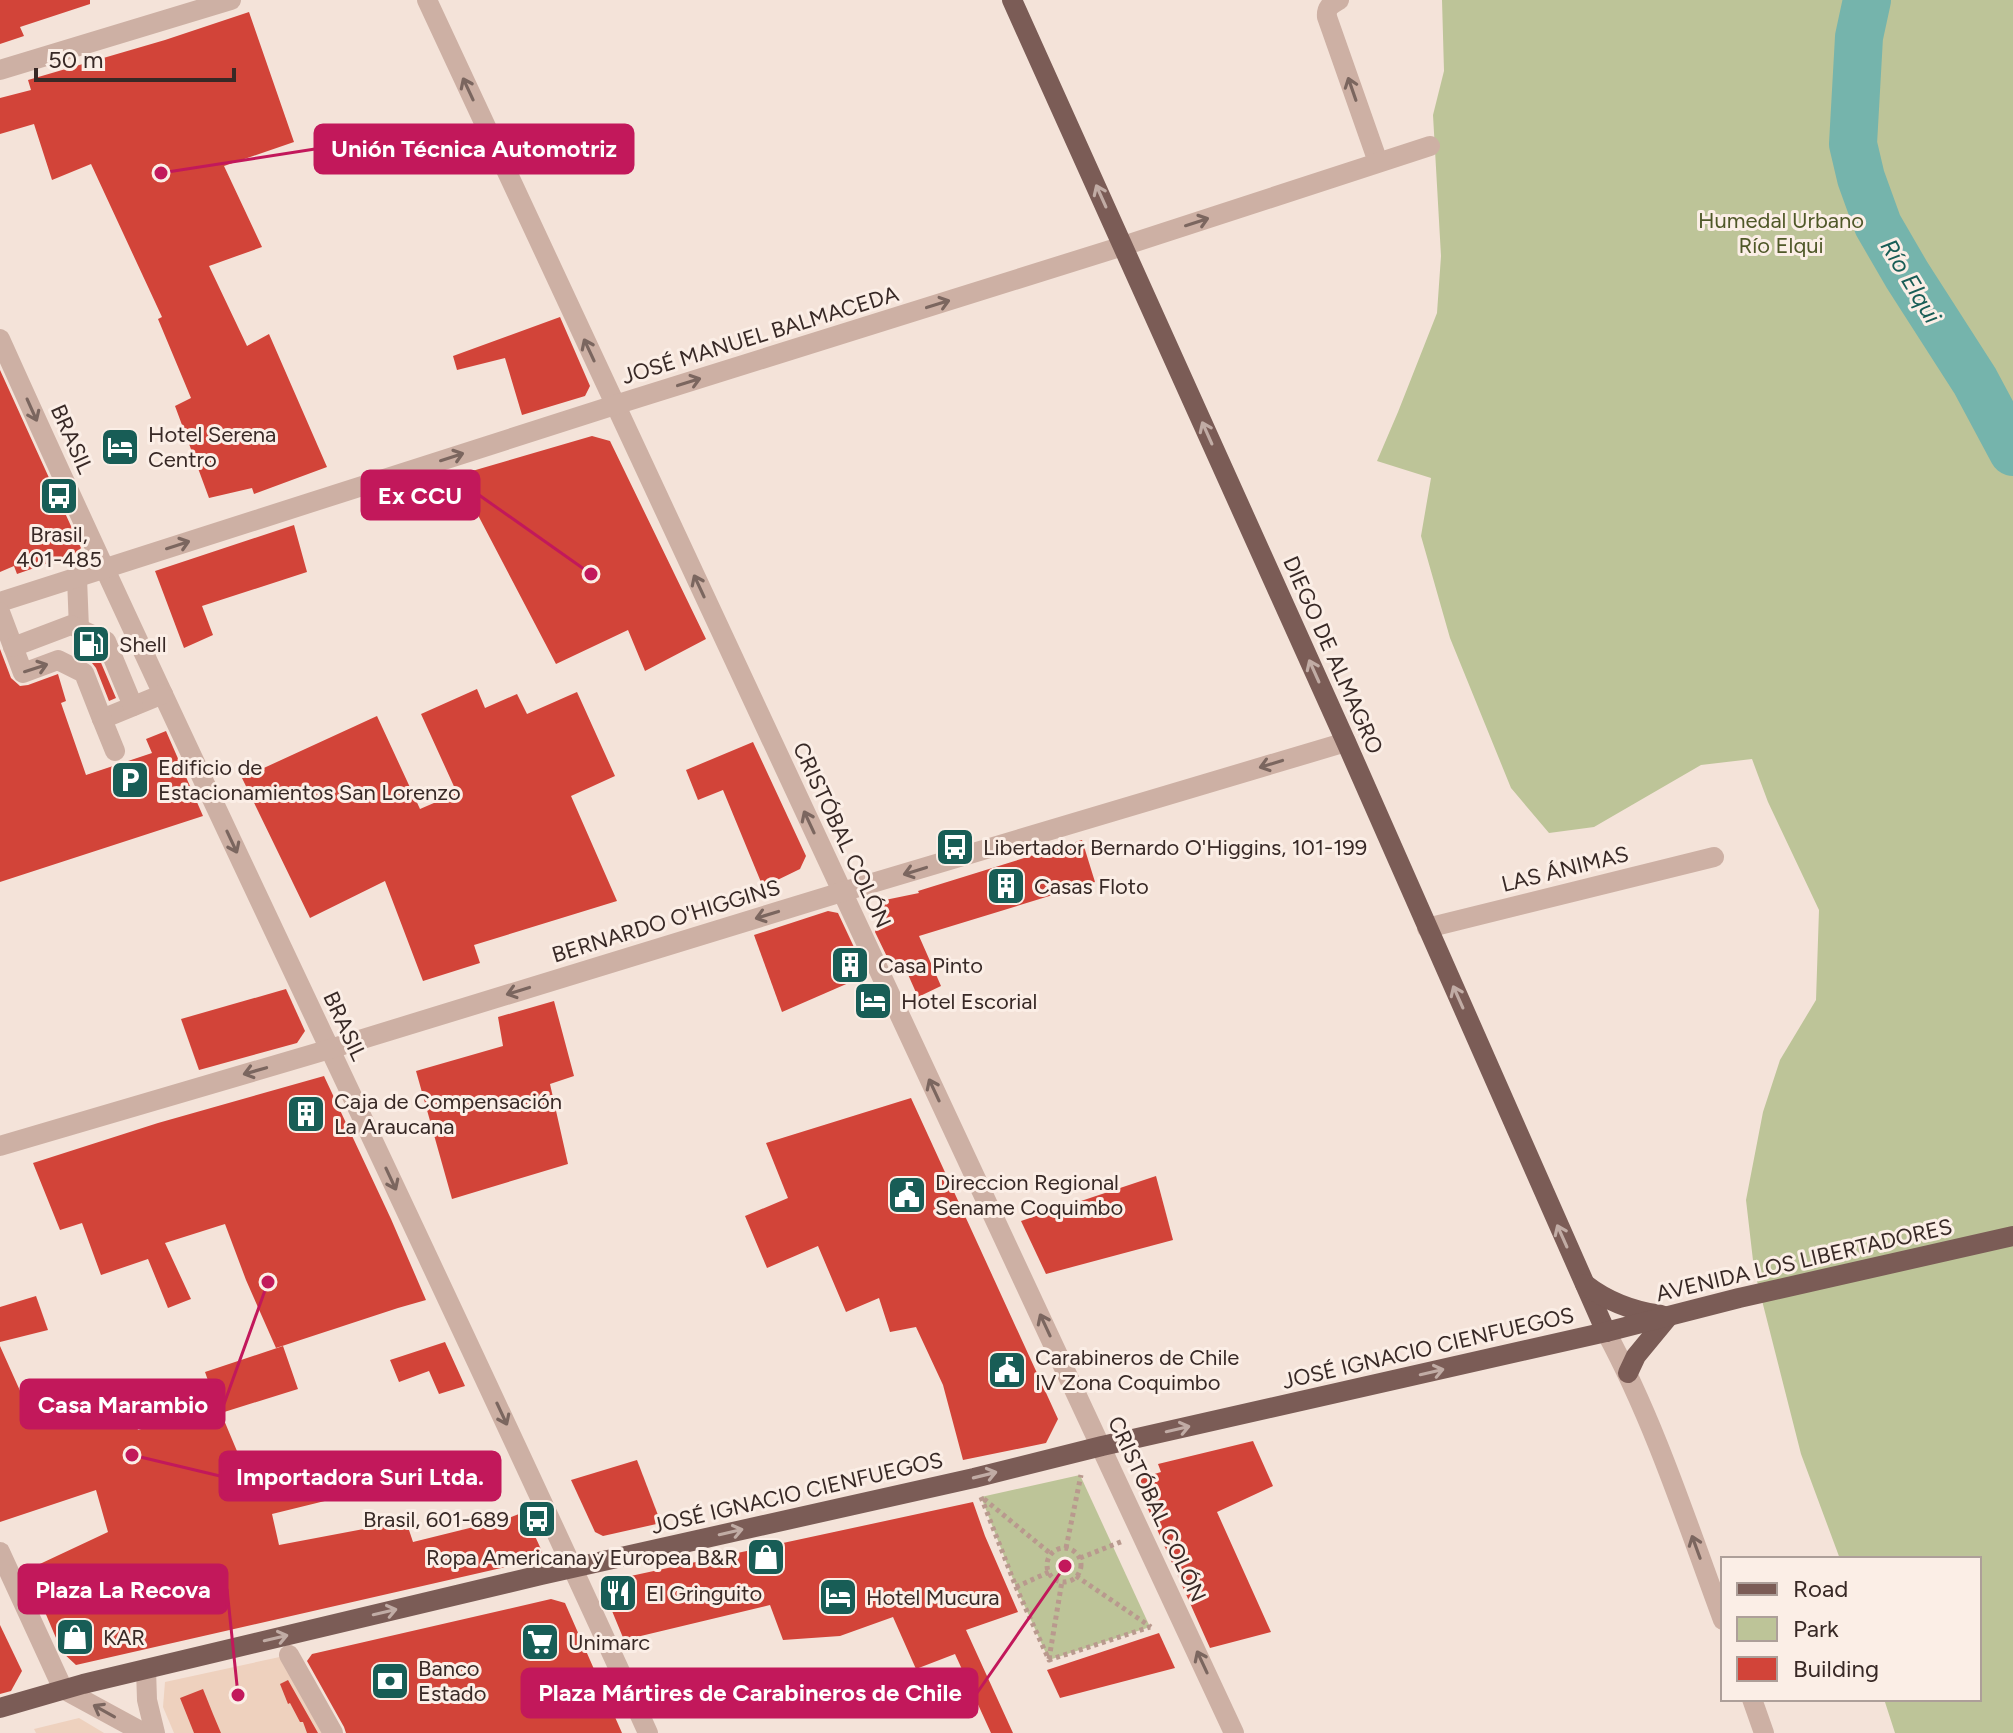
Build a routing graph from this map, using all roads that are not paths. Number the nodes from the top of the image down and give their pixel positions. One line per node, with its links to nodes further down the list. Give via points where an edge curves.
1 (231, 0): 5 (street)
2 (427, 0): 10 (street, CRISTÓBAL COLÓN, one-way to 2)
3 (1012, 0): 8 (main road, DIEGO DE ALMAGRO, one-way to 3)
4 (1339, 0): 7 (street, one-way to 4, via 1327,17 1326,10)
5 (0, 70)
6 (1430, 146): 7 (street, JOSÉ MANUEL BALMACEDA)
7 (1378, 162): 8 (street, JOSÉ MANUEL BALMACEDA, one-way to 7)
8 (1123, 246): 10 (street, JOSÉ MANUEL BALMACEDA, one-way to 8); 22 (main road, DIEGO DE ALMAGRO, one-way to 8)
9 (0, 339): 11 (street, BRASIL, one-way to 11)
10 (615, 405): 11 (street, JOSÉ MANUEL BALMACEDA, one-way to 10); 25 (street, CRISTÓBAL COLÓN, one-way to 10)
11 (104, 569): 12 (street, JOSÉ MANUEL BALMACEDA); 14 (street, BRASIL)
12 (77, 578): 13 (street, JOSÉ MANUEL BALMACEDA); 16 (street)
13 (0, 602)
14 (123, 610): 17 (street); 19 (street, BRASIL)
15 (0, 612): 18 (street)
16 (79, 629): 17 (street); 18 (street, via 71,625)
17 (106, 641): 20 (street)
18 (13, 647): 21 (street, one-way to 21, via 23,673 58,660 84,673)
19 (163, 694): 20 (street); 27 (street, BRASIL, one-way to 27)
20 (133, 706): 21 (street)
21 (102, 719): 23 (street)
22 (1346, 742): 25 (street, BERNARDO O'HIGGINS, one-way to 25); 26 (main road, DIEGO DE ALMAGRO)
23 (115, 751)
24 (1714, 857): 26 (street, LAS ÁNIMAS)
25 (842, 892): 27 (street, BERNARDO O'HIGGINS, one-way to 27); 34 (street, CRISTÓBAL COLÓN, one-way to 25)
26 (1427, 928): 30 (main road, DIEGO DE ALMAGRO, one-way to 26)
27 (330, 1049): 28 (street, BERNARDO O'HIGGINS, one-way to 28); 36 (street, BRASIL, one-way to 36)
28 (0, 1146)
29 (2013, 1236): 31 (main road, AVENIDA LOS LIBERTADORES)
30 (1582, 1281): 31 (main road, via 1616,1304); 32 (main road, DIEGO DE ALMAGRO)
31 (1669, 1316): 32 (main road, AVENIDA LOS LIBERTADORES); 33 (main road)
32 (1606, 1332): 33 (street); 34 (main road, JOSÉ IGNACIO CIENFUEGOS, one-way to 32)
33 (1628, 1373): 37 (street, one-way to 33)
34 (1102, 1446): 36 (main road, JOSÉ IGNACIO CIENFUEGOS, one-way to 34, via 978,1488); 47 (street, CRISTÓBAL COLÓN, one-way to 34)
35 (0, 1552): 40 (street)
36 (573, 1567): 39 (main road, JOSÉ IGNACIO CIENFUEGOS, one-way to 36); 46 (street, BRASIL)
37 (1721, 1615)
38 (289, 1655): 45 (street)
39 (146, 1669): 40 (main road, JOSÉ IGNACIO CIENFUEGOS); 44 (street)
40 (63, 1689): 42 (main road, JOSÉ IGNACIO CIENFUEGOS); 43 (street, one-way to 40)
41 (1753, 1701): 48 (street)
42 (0, 1708)
43 (144, 1733)
44 (155, 1733)
45 (333, 1733)
46 (648, 1733)
47 (1234, 1733)
48 (1764, 1733)

